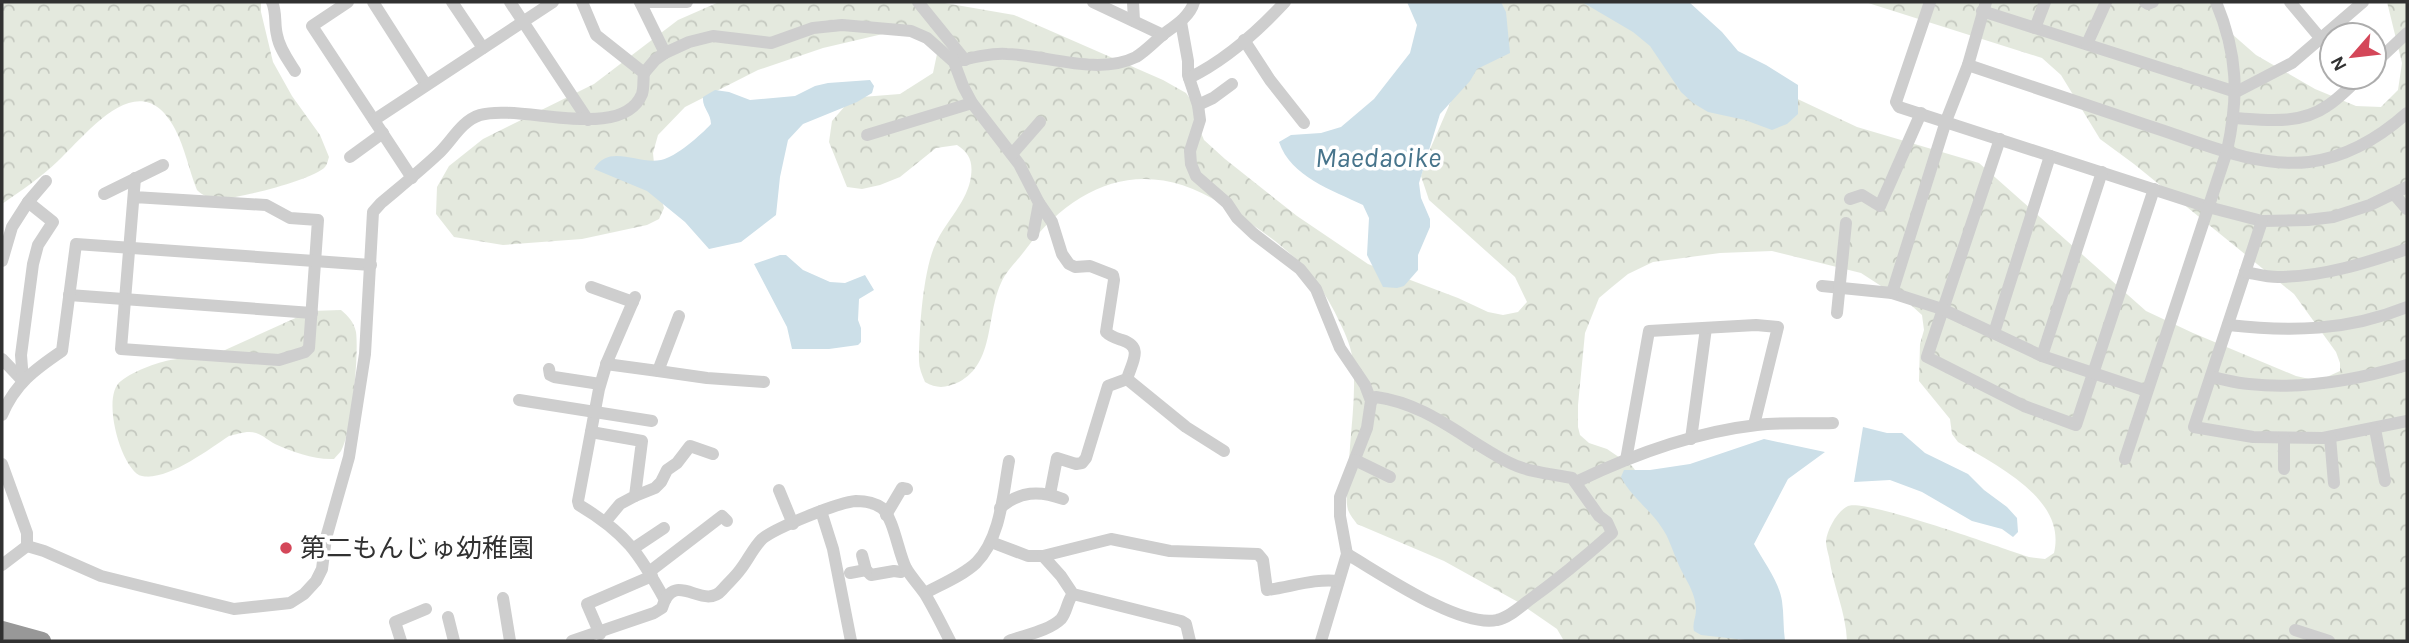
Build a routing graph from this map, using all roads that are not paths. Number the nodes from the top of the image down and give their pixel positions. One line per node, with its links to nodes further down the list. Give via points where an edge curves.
1 (272, 2): 41 (street, via 276,35)
2 (348, 2): 23 (street)
3 (373, 2): 45 (street)
4 (452, 2): 36 (street)
5 (510, 2): 27 (street)
6 (553, 2): 27 (street)
7 (582, 2): 42 (street, via 596,35)
8 (640, 2): 9 (street); 37 (street)
9 (687, 2)
10 (918, 2): 39 (street)
11 (1093, 2): 25 (street)
12 (1133, 2): 25 (street)
13 (1194, 2): 28 (street)
14 (1285, 2): 32 (street)
15 (1930, 2): 50 (street, via 1896,102)
16 (2045, 2): 29 (street)
17 (2106, 2): 35 (street)
18 (2146, 2): 19 (street)
19 (2153, 2)
20 (2216, 2): 47 (street, via 2234,64)
21 (2290, 2): 31 (street)
22 (2363, 2): 26 (street)
23 (330, 6): 53 (street, via 312,26)
24 (1984, 7): 29 (street); 40 (street)
25 (1133, 21): 30 (street)
26 (2342, 21)
27 (523, 22): 36 (street); 54 (street)
28 (1181, 22): 30 (street); 43 (street)
29 (2035, 28): 35 (street)
30 (1163, 35): 39 (street, via 1137,56 1097,65 1007,54)
31 (2318, 37)
32 (1244, 40): 43 (street); 57 (street)
33 (2405, 40): 38 (street)
34 (2318, 42): 47 (street, via 2292,63)
35 (2087, 44): 47 (street)
36 (483, 48): 45 (street)
37 (665, 53): 39 (street, via 713,36 771,43 813,28 842,25 911,31); 42 (street)
38 (2388, 53)
39 (960, 61): 48 (street)
40 (1968, 65): 55 (street); 61 (street)
41 (295, 71)
42 (644, 73): 54 (street, via 642,93 634,106 622,114)
43 (1189, 78): 49 (street)
44 (1232, 84): 49 (street)
45 (426, 85): 53 (street)
46 (2344, 91): 52 (street, via 2312,114 2276,121)
47 (2236, 92): 52 (street)
48 (972, 103): 59 (street); 62 (street)
49 (1198, 105): 117 (street, via 1200,120 1190,151 1196,176 1254,234 1300,269 1316,289 1340,348)
50 (1921, 113): 55 (street); 75 (street, via 1880,206 1862,195)
51 (2407, 113): 61 (street, via 2372,141 2337,156 2272,162)
52 (2234, 118): 61 (street)
53 (374, 120): 58 (street)
54 (588, 120): 68 (street, via 509,111 480,115 464,124)
55 (1947, 121): 60 (street); 92 (street)
56 (1040, 122): 62 (street)
57 (1304, 122)
58 (383, 133): 64 (street); 68 (street)
59 (867, 135)
60 (2000, 139): 63 (street); 96 (street)
61 (2227, 151): 78 (street)
62 (1012, 154): 77 (street)
63 (2050, 156): 66 (street); 102 (street)
64 (350, 157)
65 (163, 165): 67 (street)
66 (2102, 172): 71 (street); 103 (street)
67 (135, 178): 72 (street); 74 (street)
68 (412, 178): 87 (street, via 373,212)
69 (46, 181): 76 (street)
70 (2407, 187): 73 (street)
71 (2154, 189): 78 (street); 109 (street)
72 (104, 194)
73 (2394, 194): 79 (street); 80 (street, via 2333,217)
74 (134, 197): 83 (street); 86 (street, via 266,205 290,218 318,220)
75 (1850, 200)
76 (28, 202): 85 (street, via 12,227); 112 (street, via 53,222 38,245 33,264 20,355)
77 (1039, 203): 82 (street); 111 (street, via 1069,264 1113,275 1106,332 1135,347)
78 (2208, 207): 80 (street); 115 (street)
79 (2407, 209)
80 (2262, 221): 88 (street)
81 (1846, 223): 91 (street)
82 (1034, 235)
83 (130, 248): 86 (street); 93 (street, via 76,244); 94 (street)
84 (2407, 249): 88 (street, via 2305,275)
85 (2, 261)
86 (315, 261): 87 (street); 97 (street)
87 (371, 265): 154 (street, via 365,354 349,457 322,569 303,594 290,603 234,609 101,576)
88 (2245, 272): 100 (street)
89 (1822, 286): 91 (street)
90 (591, 287): 105 (street, via 634,299)
91 (1839, 288): 92 (street); 98 (street)
92 (1892, 293): 96 (street)
93 (69, 295): 94 (street); 112 (street, via 62,351)
94 (124, 299): 97 (street); 97 (street, via 121,349 186,354 279,360 305,352)
95 (2407, 307): 100 (street, via 2386,316 2320,328)
96 (1942, 309): 102 (street); 109 (street, via 1927,357 2024,406 2076,425)
97 (312, 313)
98 (1837, 313)
99 (679, 316): 108 (street)
100 (2228, 325): 110 (street)
101 (1706, 328): 124 (street, via 1778,327); 129 (street); 135 (street, via 1649,331)
102 (1994, 333): 103 (street)
103 (2042, 356): 109 (street)
104 (2, 359): 112 (street)
105 (606, 365): 108 (street); 114 (street)
106 (2407, 365): 110 (street, via 2354,379 2293,385)
107 (549, 369): 114 (street, via 554,377)
108 (657, 371): 113 (street)
109 (2094, 373): 115 (street)
110 (2211, 377): 128 (street, via 2194,427)
111 (1127, 379): 131 (street); 146 (street, via 1108,386 1082,463 1057,458 1057,496 1020,494)
112 (23, 381): 119 (street)
113 (764, 382)
114 (600, 384): 118 (street)
115 (2147, 391): 133 (street)
116 (519, 400): 118 (street)
117 (1371, 401): 134 (street); 141 (street, via 1376,397 1414,406 1508,462)
118 (595, 411): 120 (street); 126 (street)
119 (2, 415)
120 (636, 419): 121 (street); 130 (street)
121 (652, 421)
122 (2407, 421): 125 (street)
123 (1833, 423): 124 (street)
124 (1754, 425): 129 (street)
125 (2375, 429): 127 (street); 140 (street)
126 (591, 432): 130 (street); 150 (street, via 578,500)
127 (2330, 437): 128 (street); 142 (street)
128 (2284, 438): 138 (street)
129 (1691, 439): 135 (street)
130 (633, 440): 145 (street, via 642,441)
131 (1224, 451)
132 (713, 454): 145 (street, via 690,446 655,488)
133 (2124, 459)
134 (1355, 460): 139 (street); 157 (street, via 1340,498)
135 (1626, 460): 141 (street)
136 (1009, 461): 146 (street)
137 (2, 464): 154 (street, via 27,533)
138 (2284, 469)
139 (1390, 477)
140 (2385, 481)
141 (1576, 482): 157 (street, via 1612,533 1541,592 1497,620 1476,621 1460,615)
142 (2334, 483)
143 (907, 489): 149 (street, via 902,488)
144 (779, 490): 151 (street)
145 (635, 496): 150 (street, via 620,504)
146 (1000, 508): 153 (street)
147 (821, 511): 149 (street, via 857,501 883,509); 151 (street); 181 (street)
148 (722, 515): 164 (street)
149 (886, 515): 156 (street)
150 (606, 521): 155 (street)
151 (793, 524): 170 (street, via 764,537 717,596 709,598 682,589)
152 (664, 528): 155 (street)
153 (991, 542): 159 (street, via 1028,556); 167 (street, via 964,572)
154 (27, 546): 160 (street)
155 (634, 548): 164 (street)
156 (901, 554): 162 (street, via 895,560); 165 (street)
157 (1347, 554): 166 (street)
158 (862, 555): 161 (street)
159 (1043, 556): 166 (street, via 1111,539 1170,551 1258,554 1267,590 1321,579); 168 (street)
160 (2, 565)
161 (866, 570): 162 (street, via 871,575); 163 (street)
162 (901, 572): 165 (street, via 908,582)
163 (850, 573)
164 (650, 574): 170 (street); 175 (street, via 587,604)
165 (915, 581): 167 (street)
166 (1338, 581): 185 (street)
167 (925, 593): 182 (street)
168 (1073, 594): 183 (street, via 1055,624); 184 (street, via 1181,621)
169 (503, 598): 179 (street)
170 (665, 600): 175 (street, via 654,613)
171 (426, 609): 177 (street, via 395,622)
172 (448, 617): 178 (street)
173 (2, 630): 176 (highway)
174 (2295, 630): 186 (street)
175 (600, 634): 180 (street)
176 (42, 641)
177 (401, 641)
178 (454, 641)
179 (510, 641)
180 (572, 641)
181 (851, 641)
182 (950, 641)
183 (1009, 641)
184 (1190, 641)
185 (1321, 641)
186 (2329, 641)

